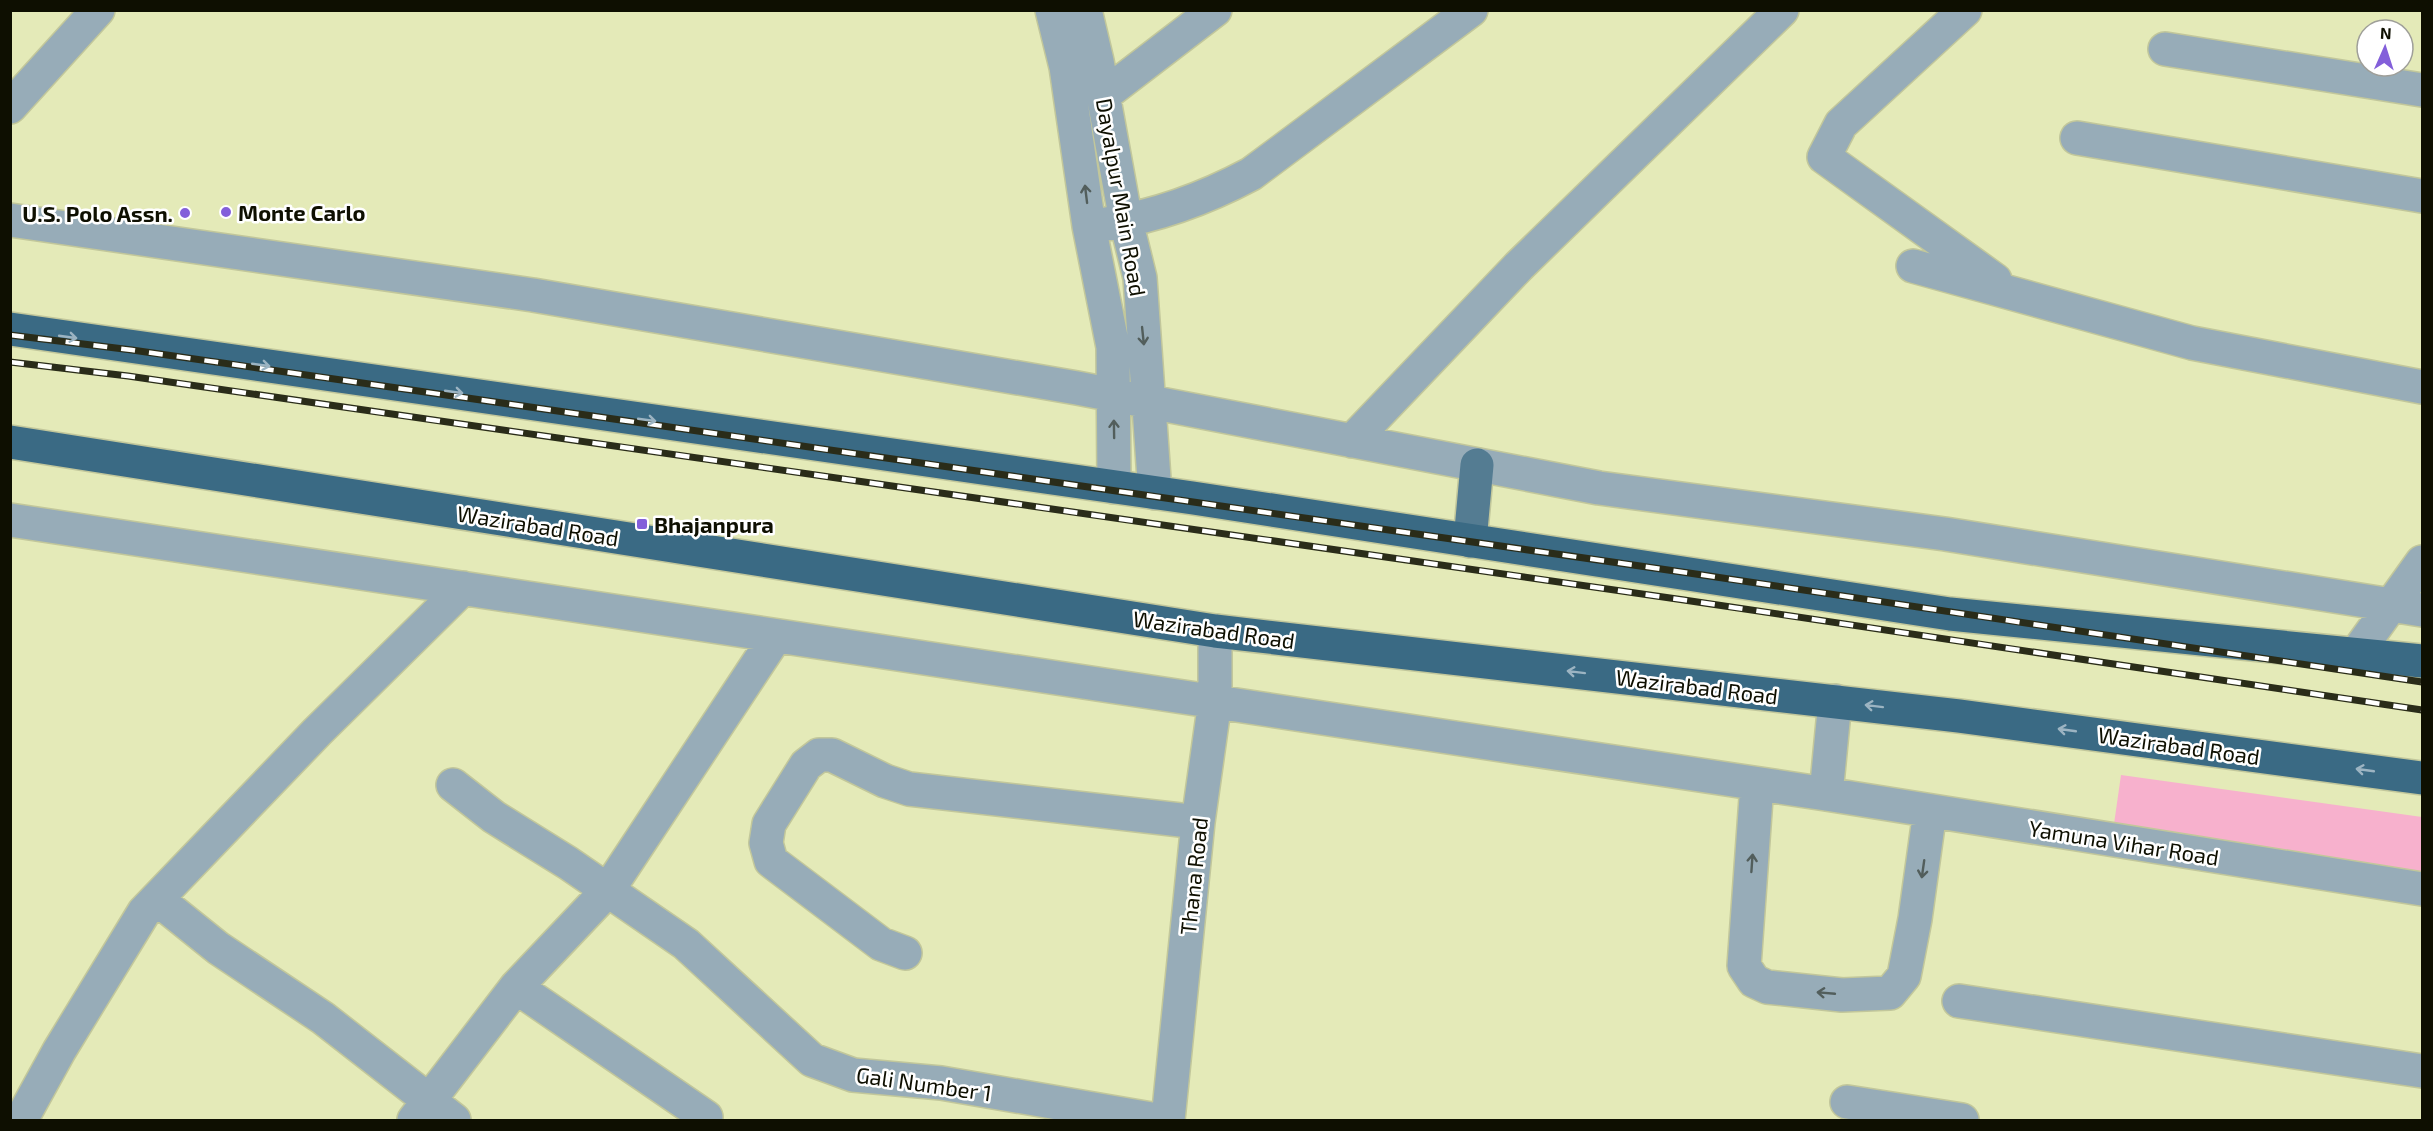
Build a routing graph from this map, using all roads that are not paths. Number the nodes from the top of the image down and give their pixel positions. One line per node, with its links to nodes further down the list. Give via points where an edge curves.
1 (98, 10): 11 (street)
2 (1052, 10): 16 (street, Dayalpur Main Road, one-way to 2, via 1066,67)
3 (1085, 10): 10 (street, Dayalpur Main Road)
4 (1215, 10): 10 (street)
5 (1471, 10): 15 (street, via 1251,174 1212,195)
6 (1782, 10): 23 (street, via 1519,266)
7 (1965, 10): 18 (street, via 1841,124 1824,157)
8 (2165, 49): 9 (street)
9 (2422, 90)
10 (1104, 94): 15 (street, Dayalpur Main Road)
11 (10, 107)
12 (2077, 138): 13 (street)
13 (2422, 196)
14 (10, 220): 21 (street, via 533,295)
15 (1126, 220): 16 (street); 22 (street, Dayalpur Main Road, one-way to 22, via 1140,278)
16 (1089, 226): 21 (street, Dayalpur Main Road, via 1113,347)
17 (1913, 266): 18 (street)
18 (2013, 294): 20 (street, via 2192,343)
19 (10, 329): 26 (highway, one-way to 26)
20 (2422, 387)
21 (1113, 395): 22 (street); 26 (street, Dayalpur Main Road, one-way to 21)
22 (1150, 402): 23 (street); 27 (street, Dayalpur Main Road)
23 (1352, 441): 25 (street)
24 (10, 442): 33 (highway, Wazirabad Road)
25 (1477, 465): 29 (main road); 32 (street, via 1599,488 1946,534)
26 (1114, 487): 27 (highway)
27 (1155, 493): 29 (highway)
28 (10, 520): 31 (street, Yamuna Vihar Road)
29 (1470, 541): 35 (highway, via 1950,614)
30 (2422, 562): 32 (street)
31 (463, 588): 34 (street, Yamuna Vihar Road); 47 (street, via 317,732)
32 (2407, 608): 35 (street)
33 (1215, 631): 37 (street, Thana Road); 38 (highway, Wazirabad Road, one-way to 33)
34 (777, 636): 37 (street, Yamuna Vihar Road); 46 (street)
35 (2356, 654): 36 (highway)
36 (2422, 661)
37 (1215, 701): 40 (street, Yamuna Vihar Road); 44 (street, Thana Road)
38 (1835, 701): 39 (highway, Wazirabad Road, one-way to 38); 42 (street)
39 (2422, 778)
40 (1757, 784): 42 (street, Yamuna Vihar Road); 43 (street, one-way to 40, via 1904,976 1890,993 1842,995 1767,987 1754,981 1744,966)
41 (453, 785): 46 (street, Gali Number 1, via 494,817)
42 (1826, 794): 43 (street, Yamuna Vihar Road)
43 (1930, 811): 45 (street, Yamuna Vihar Road)
44 (1198, 822): 48 (street, via 909,789 832,755 819,755 806,765 770,824 766,843 771,861 881,944); 58 (street, Thana Road)
45 (2422, 889)
46 (608, 890): 49 (street); 57 (street, Gali Number 1, via 686,944 812,1060 853,1075 941,1083)
47 (157, 899): 53 (street, via 219,948 322,1018); 54 (street, via 144,912)
48 (905, 953)
49 (516, 987): 53 (street); 56 (street, via 706,1117)
50 (1959, 1001): 51 (street)
51 (2422, 1071)
52 (1847, 1102): 59 (street)
53 (420, 1111): 55 (street)
54 (21, 1120)
55 (454, 1120)
56 (703, 1120)
57 (1157, 1120)
58 (1168, 1120)
59 (1962, 1120)

